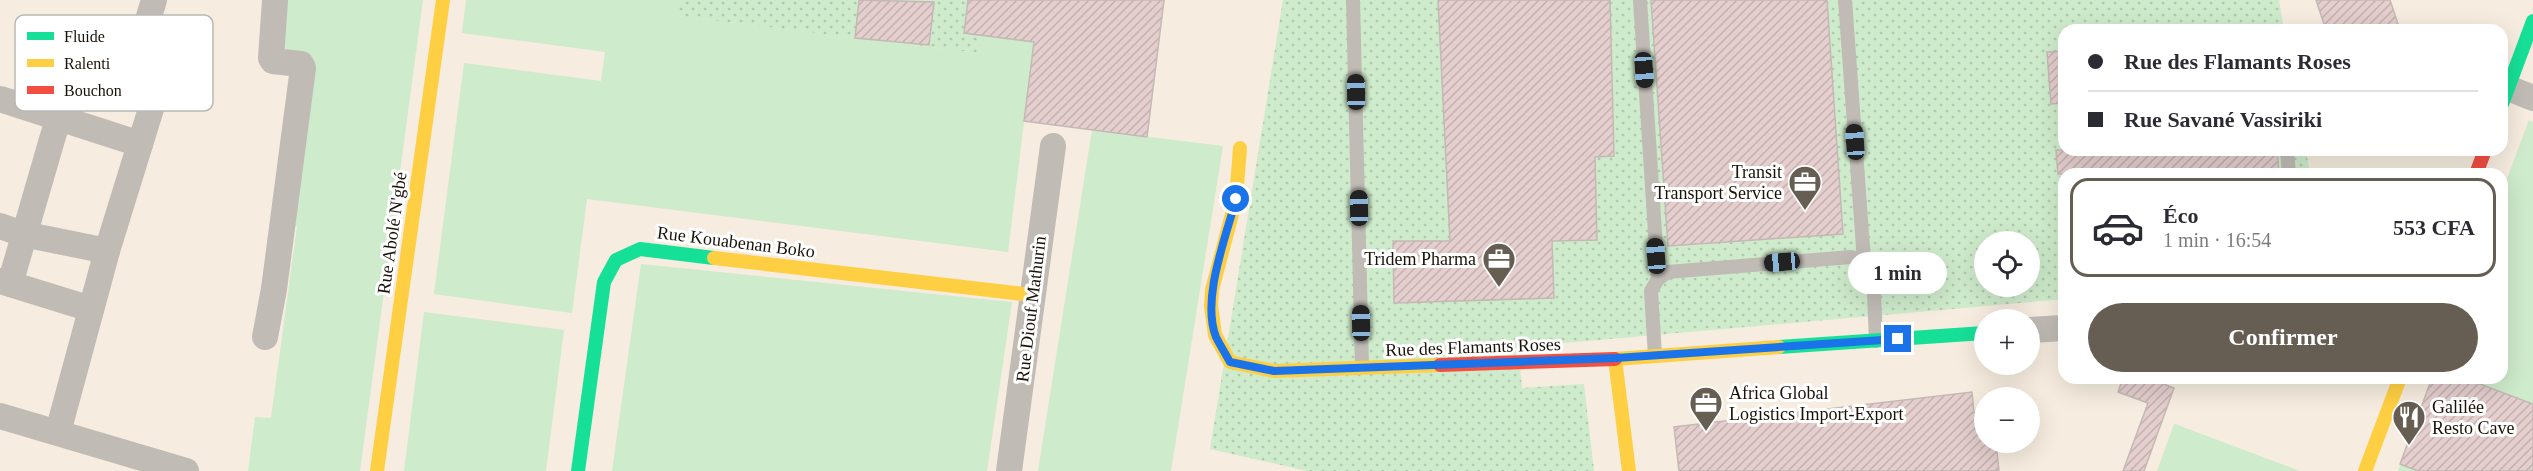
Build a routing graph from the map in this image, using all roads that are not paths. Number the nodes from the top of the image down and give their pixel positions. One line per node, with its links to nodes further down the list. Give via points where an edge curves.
1 (154, 0): 7 (street)
2 (275, 0): 31 (street, via 271,58 301,64 303,68)
3 (443, 0): 40 (street, Rue Abolé N'gbé)
4 (1353, 0): 35 (lane)
5 (1640, 0): 24 (lane)
6 (1845, 0): 23 (lane)
7 (150, 15)
8 (2533, 21): 9 (street)
9 (2508, 88)
10 (2508, 96): 11 (street)
11 (2533, 98)
12 (0, 99): 13 (street)
13 (15, 104)
14 (37, 111): 17 (street)
15 (61, 111): 17 (street)
16 (150, 111): 18 (street)
17 (59, 118): 18 (street); 21 (street)
18 (140, 144): 22 (street)
19 (1053, 146): 26 (street, Rue Diouf Mathurin)
20 (1239, 148): 35 (street, Rue des Flamants Roses, via 1236,199 1212,290 1215,335 1230,362 1274,371)
21 (12, 230): 22 (street); 25 (street)
22 (107, 250): 27 (street)
23 (1864, 261): 24 (lane, via 1851,257 1668,272); 32 (lane, via 1873,270)
24 (1658, 279): 33 (lane, via 1651,291)
25 (5, 282): 27 (street)
26 (1032, 295): 41 (street, Rue Kouabenan Boko, via 640,249 616,260 604,282); 42 (street, Rue Diouf Mathurin)
27 (91, 309): 38 (street)
28 (2058, 328): 29 (street)
29 (2040, 329)
30 (1974, 334): 32 (street, Rue des Flamants Roses)
31 (265, 337)
32 (1876, 341): 33 (street, Rue des Flamants Roses)
33 (1655, 356): 34 (street, Rue des Flamants Roses)
34 (1616, 358): 35 (street, Rue des Flamants Roses); 43 (street)
35 (1362, 370)
36 (2398, 384): 44 (street)
37 (0, 416): 38 (street)
38 (58, 432): 39 (street)
39 (186, 471)
40 (378, 471)
41 (578, 471)
42 (1009, 471)
43 (1629, 471)
44 (2365, 471)

